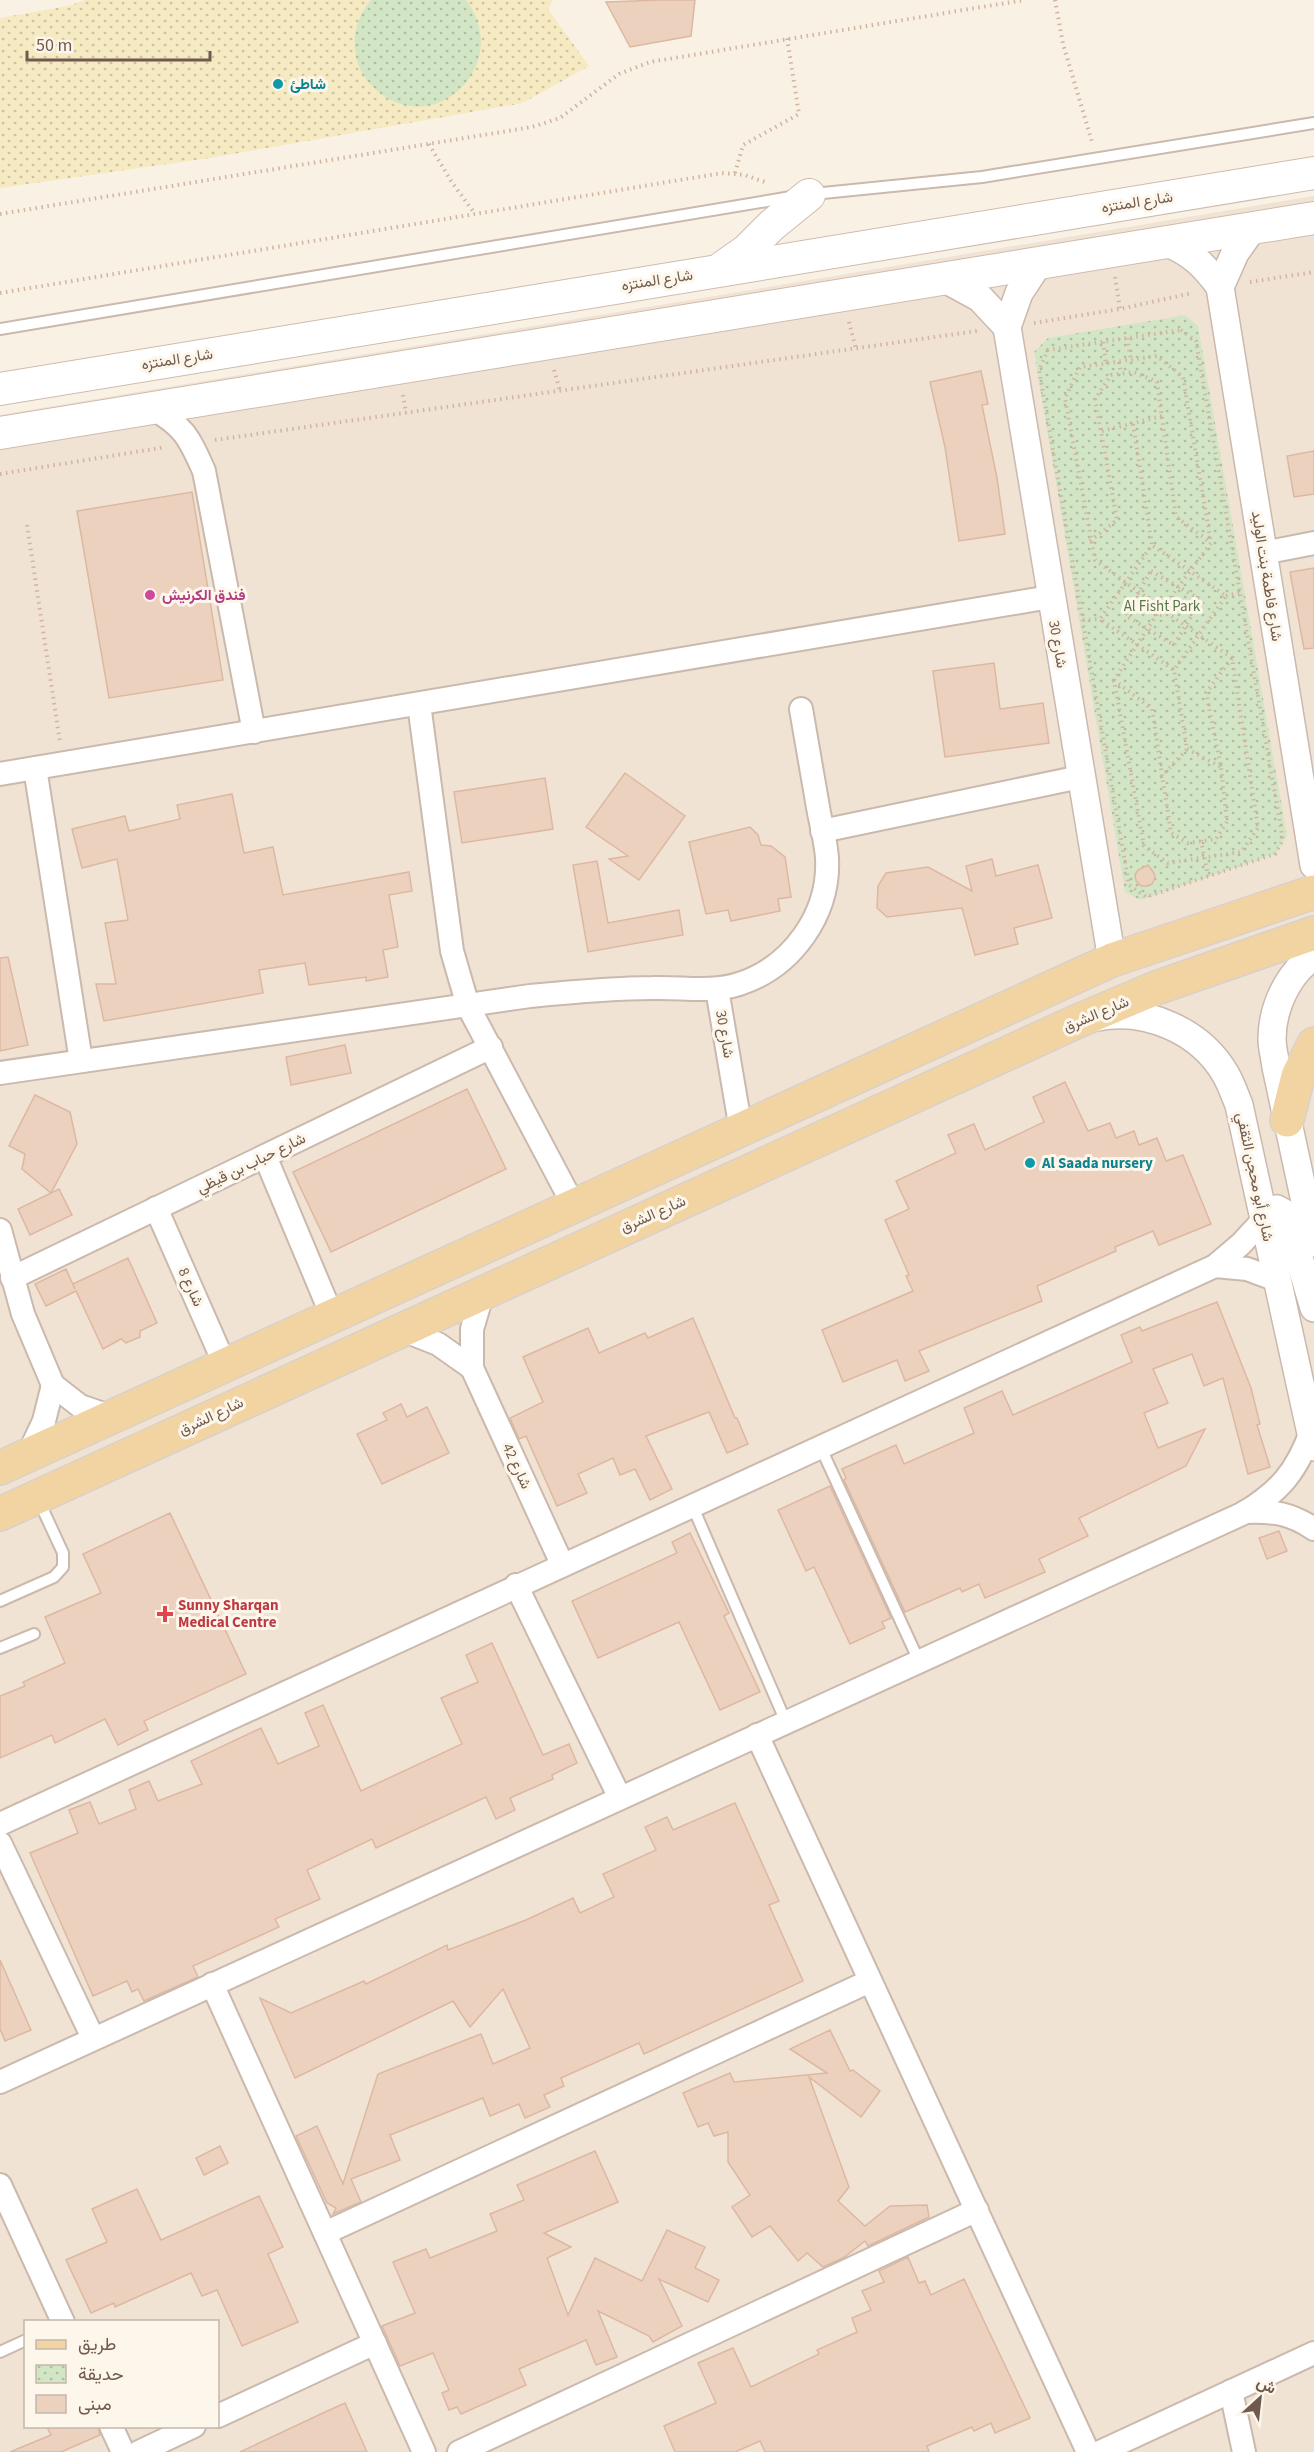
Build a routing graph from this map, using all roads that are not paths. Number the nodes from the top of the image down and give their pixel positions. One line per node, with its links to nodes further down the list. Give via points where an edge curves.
1 (1314, 123): 4 (lane, via 982,177)
2 (1314, 174): 7 (main road, شارع المنتزه)
3 (1314, 194): 5 (main road, via 1290,203 1290,214)
4 (809, 195): 10 (main road, via 746,251); 15 (lane)
5 (1306, 220): 6 (main road)
6 (1252, 229): 8 (main road); 12 (street, via 1235,253)
7 (900, 240): 10 (main road, شارع المنتزه); 13 (main road, via 906,243 911,255 905,266 779,287 740,299)
8 (1167, 243): 9 (main road); 12 (street, شارع فاطمة بنت الوليد, via 1198,260)
9 (1038, 264): 11 (main road); 14 (street, شارع 30, via 1018,293)
10 (716, 270): 16 (main road, شارع المنتزه)
11 (945, 279): 13 (main road); 14 (street, via 980,298)
12 (1220, 287): 20 (street, شارع فاطمة بنت الوليد)
13 (704, 318): 17 (main road)
14 (1007, 327): 21 (street, شارع 30)
15 (0, 329)
16 (0, 388)
17 (150, 407): 18 (main road); 24 (street, via 186,433 204,471)
18 (0, 433)
19 (1314, 543): 20 (street)
20 (1263, 553): 29 (street, شارع فاطمة بنت الوليد)
21 (1050, 597): 22 (street); 27 (street, شارع 30)
22 (419, 704): 24 (street); 35 (street, via 452,951)
23 (801, 709): 28 (street, شارع 30)
24 (254, 732): 25 (street)
25 (35, 768): 26 (street); 39 (street)
26 (0, 774)
27 (1080, 777): 28 (street); 33 (street, شارع 30)
28 (822, 831): 34 (street, شارع 30, via 826,885 819,911 806,935 788,955 759,975)
29 (1314, 864)
30 (1314, 892): 33 (main road)
31 (1314, 933): 36 (main road, شارع الشرق, via 1156,988)
32 (1314, 956): 41 (street, via 1288,982 1276,1009 1272,1038)
33 (1112, 960): 42 (main road)
34 (717, 989): 35 (street, via 592,990); 42 (street, شارع 30)
35 (468, 1006): 38 (street); 39 (street)
36 (1078, 1021): 46 (street, شارع أبو محجن الثقفي, via 1111,1014 1145,1017 1177,1028 1205,1048 1226,1074 1239,1105); 47 (main road, شارع الشرق)
37 (1314, 1044): 41 (main road, via 1298,1076)
38 (491, 1047): 43 (street, شارع حباب بن قيظي); 44 (street)
39 (81, 1061): 40 (street)
40 (0, 1073)
41 (1287, 1120): 49 (street)
42 (734, 1133): 44 (main road); 47 (main road, via 633,1192 627,1208)
43 (266, 1156): 45 (street, شارع حباب بن قيظي); 55 (street)
44 (574, 1206): 55 (main road)
45 (156, 1208): 51 (street, شارع حباب بن قيظي); 57 (street, شارع 8)
46 (1264, 1219): 50 (street); 52 (street, شارع أبو محجن الثقفي); 54 (street, via 1277,1209 1286,1214)
47 (634, 1223): 53 (main road, شارع الشرق)
48 (0, 1230): 51 (street)
49 (1314, 1243)
50 (1215, 1266): 52 (street, via 1247,1269); 62 (street)
51 (12, 1278): 59 (street)
52 (1277, 1280): 61 (street, شارع أبو محجن الثقفي)
53 (483, 1292): 56 (main road, شارع الشرق); 58 (street, شارع 42, via 472,1329)
54 (1314, 1308)
55 (332, 1316): 57 (main road)
56 (400, 1329): 58 (street, via 438,1344); 64 (main road, شارع الشرق)
57 (225, 1365): 60 (main road)
58 (472, 1368): 69 (street, شارع 42)
59 (53, 1385): 60 (street, via 80,1406); 63 (street, via 44,1421)
60 (112, 1417): 63 (main road)
61 (1312, 1440): 66 (street, via 1286,1480)
62 (820, 1446): 65 (street); 74 (lane)
63 (14, 1462)
64 (38, 1496): 67 (main road, شارع الشرق); 71 (lane, via 63,1553 63,1567 54,1577)
65 (692, 1505): 69 (street); 75 (lane)
66 (1244, 1512): 68 (street, via 1271,1511 1297,1518); 74 (street)
67 (0, 1514)
68 (1314, 1529)
69 (562, 1564): 70 (street)
70 (516, 1585): 77 (street); 78 (street)
71 (0, 1601)
72 (34, 1634): 73 (lane)
73 (0, 1647)
74 (919, 1661): 75 (street)
75 (786, 1722): 76 (street)
76 (757, 1735): 77 (street); 80 (street)
77 (620, 1798): 81 (street)
78 (0, 1824)
79 (0, 1843): 82 (street)
80 (870, 1981): 85 (street); 86 (street)
81 (212, 1984): 82 (street); 86 (street)
82 (93, 2038): 83 (street)
83 (0, 2082)
84 (0, 2186): 87 (street)
85 (977, 2210): 99 (street); 100 (street)
86 (325, 2233): 89 (street)
87 (62, 2320)
88 (24, 2341): 90 (lane)
89 (375, 2343): 93 (street); 98 (street)
90 (0, 2352)
91 (1314, 2353): 92 (street)
92 (1231, 2391): 101 (street); 102 (street)
93 (219, 2416)
94 (111, 2428): 96 (street)
95 (192, 2428): 97 (street)
96 (123, 2452)
97 (140, 2452)
98 (424, 2452)
99 (459, 2452)
100 (1088, 2452)
101 (1100, 2452)
102 (1244, 2452)

